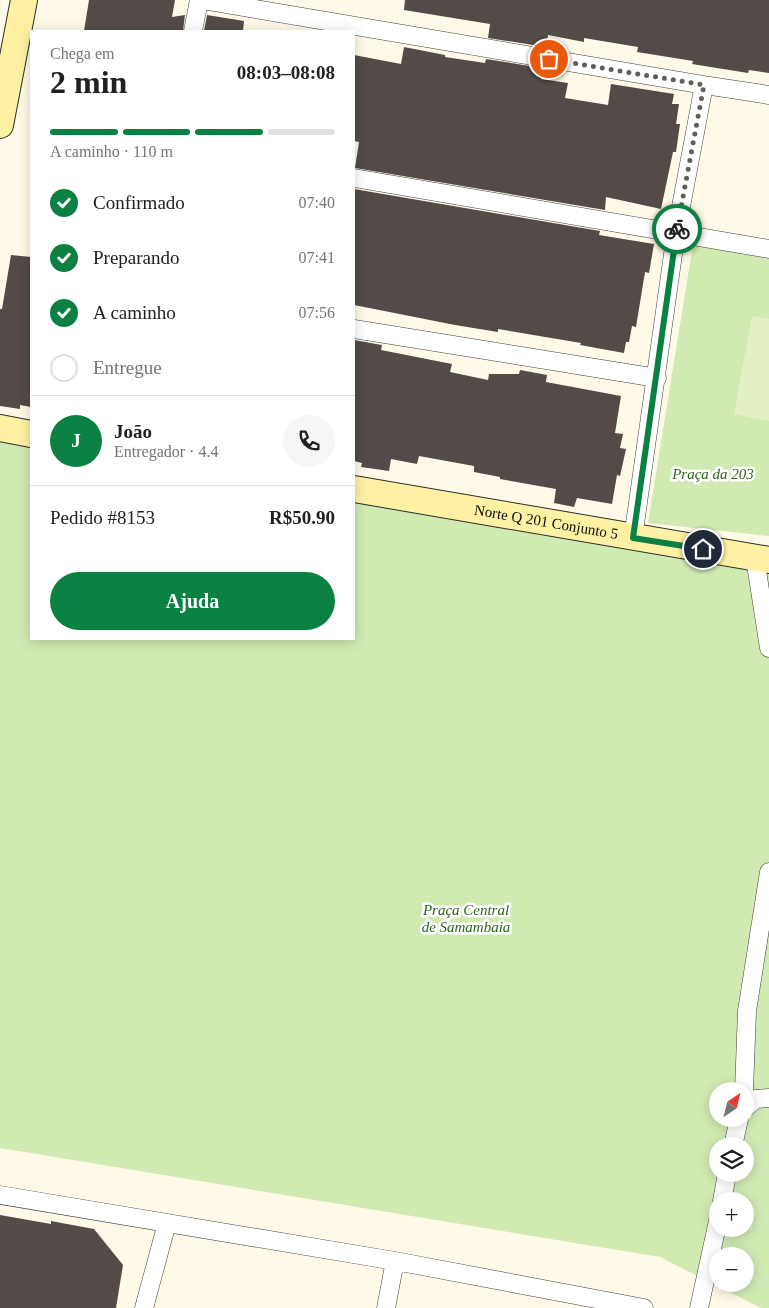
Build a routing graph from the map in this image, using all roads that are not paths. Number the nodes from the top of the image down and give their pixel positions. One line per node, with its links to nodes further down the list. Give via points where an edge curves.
1 (24, 0): 6 (street)
2 (200, 0): 3 (street); 4 (street)
3 (193, 30)
4 (704, 85): 5 (street); 8 (street)
5 (769, 95)
6 (0, 119)
7 (355, 178): 8 (street)
8 (676, 233): 9 (street); 11 (street)
9 (769, 249)
10 (355, 329): 11 (street)
11 (657, 378): 15 (street)
12 (0, 428): 13 (street)
13 (30, 434)
14 (355, 489): 15 (street, Norte Q 201 Conjunto 5)
15 (633, 538): 16 (street, Norte Q 201 Conjunto 5)
16 (762, 559): 17 (street)
17 (769, 648)
18 (769, 872): 19 (street, via 747,1011)
19 (744, 1082)
20 (769, 1098): 21 (street)
21 (754, 1101)
22 (0, 1195): 23 (street)
23 (167, 1223): 25 (street); 26 (street)
24 (715, 1237): 29 (street)
25 (395, 1261): 27 (street); 28 (street)
26 (144, 1308)
27 (386, 1308)
28 (644, 1308)
29 (699, 1308)

